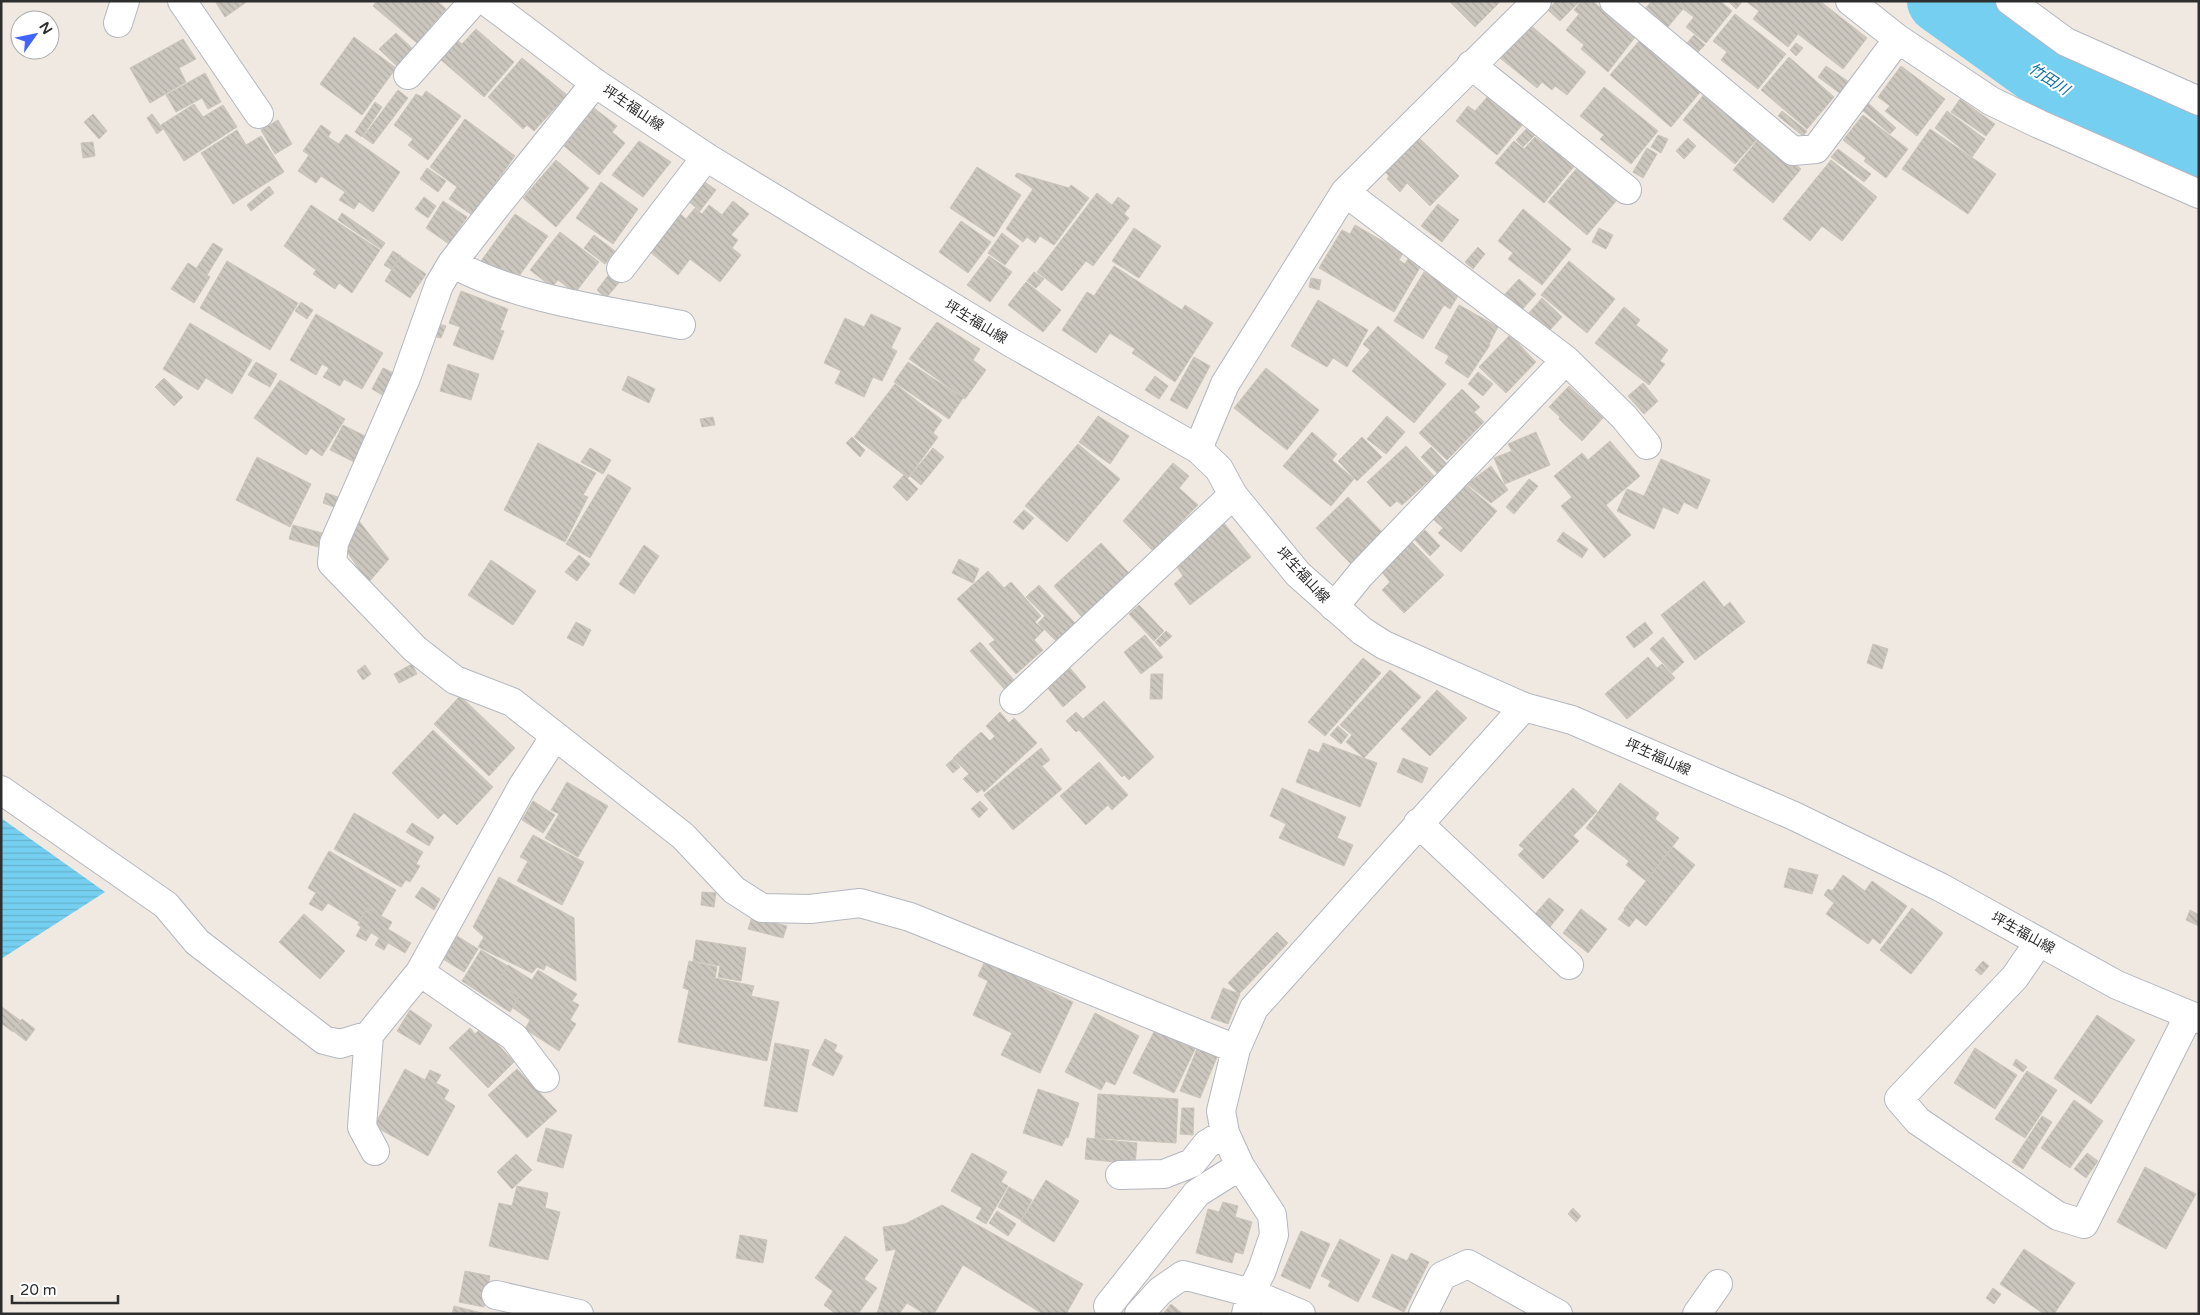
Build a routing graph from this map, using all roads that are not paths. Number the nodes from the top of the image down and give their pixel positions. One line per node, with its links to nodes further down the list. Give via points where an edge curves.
1 (182, 1): 13 (street)
2 (474, 1): 10 (street)
3 (486, 1): 11 (street, 坪生福山線)
4 (1537, 1): 9 (street)
5 (1614, 1): 8 (street, via 1793,151 1816,150)
6 (1850, 1): 8 (street)
7 (2010, 1): 12 (street, via 2066,42)
8 (1898, 39): 17 (street, via 1991,101)
9 (1471, 65): 15 (street); 16 (street)
10 (408, 75)
11 (595, 83): 14 (street, 坪生福山線); 18 (street)
12 (2199, 101)
13 (259, 114)
14 (706, 158): 19 (street); 23 (street, 坪生福山線, via 1010,342)
15 (1627, 190)
16 (1345, 192): 21 (street); 23 (street, via 1225,384)
17 (2199, 194)
18 (452, 263): 20 (street, via 523,293); 28 (street, via 439,285 406,378 334,543 332,563 415,648 455,680 512,702)
19 (621, 268)
20 (681, 325)
21 (1566, 360): 22 (street, via 1624,417); 25 (street, via 1361,574)
22 (1647, 445)
23 (1198, 449): 24 (street, 坪生福山線, via 1219,469)
24 (1233, 495): 25 (street, 坪生福山線, via 1298,574); 26 (street)
25 (1334, 607): 27 (street, 坪生福山線, via 1362,631 1384,644)
26 (1014, 700)
27 (1524, 707): 30 (street); 31 (street, 坪生福山線, via 1572,720 1794,816 1940,886)
28 (556, 736): 33 (street, via 522,787); 36 (street, via 683,836 734,890 762,908 810,909 860,903 910,917)
29 (1, 790): 35 (street, via 166,905 197,942 324,1040 340,1044)
30 (1418, 823): 32 (street); 36 (street, via 1254,1008)
31 (2040, 942): 34 (street, 坪生福山線, via 2117,985); 34 (street, via 2015,977 1899,1100 1918,1121 2058,1216 2084,1224)
32 (1569, 966)
33 (420, 972): 35 (street); 37 (street, via 514,1037)
34 (2194, 1017)
35 (369, 1035): 39 (street, via 362,1127)
36 (1236, 1049): 38 (street, via 1221,1111)
37 (545, 1078)
38 (1224, 1133): 40 (street); 41 (street, via 1207,1144 1192,1163 1164,1174)
39 (375, 1151)
40 (1240, 1166): 44 (street, via 1272,1215 1274,1235); 45 (street, via 1197,1193)
41 (1120, 1175)
42 (1718, 1284): 52 (street)
43 (496, 1295): 46 (street)
44 (1248, 1303): 48 (street, via 1183,1276 1160,1291); 49 (street)
45 (1108, 1306)
46 (525, 1308): 47 (street)
47 (579, 1314)
48 (1140, 1314)
49 (1302, 1314)
50 (1423, 1314): 51 (street, via 1442,1276 1468,1264)
51 (1558, 1314)
52 (1697, 1314)

